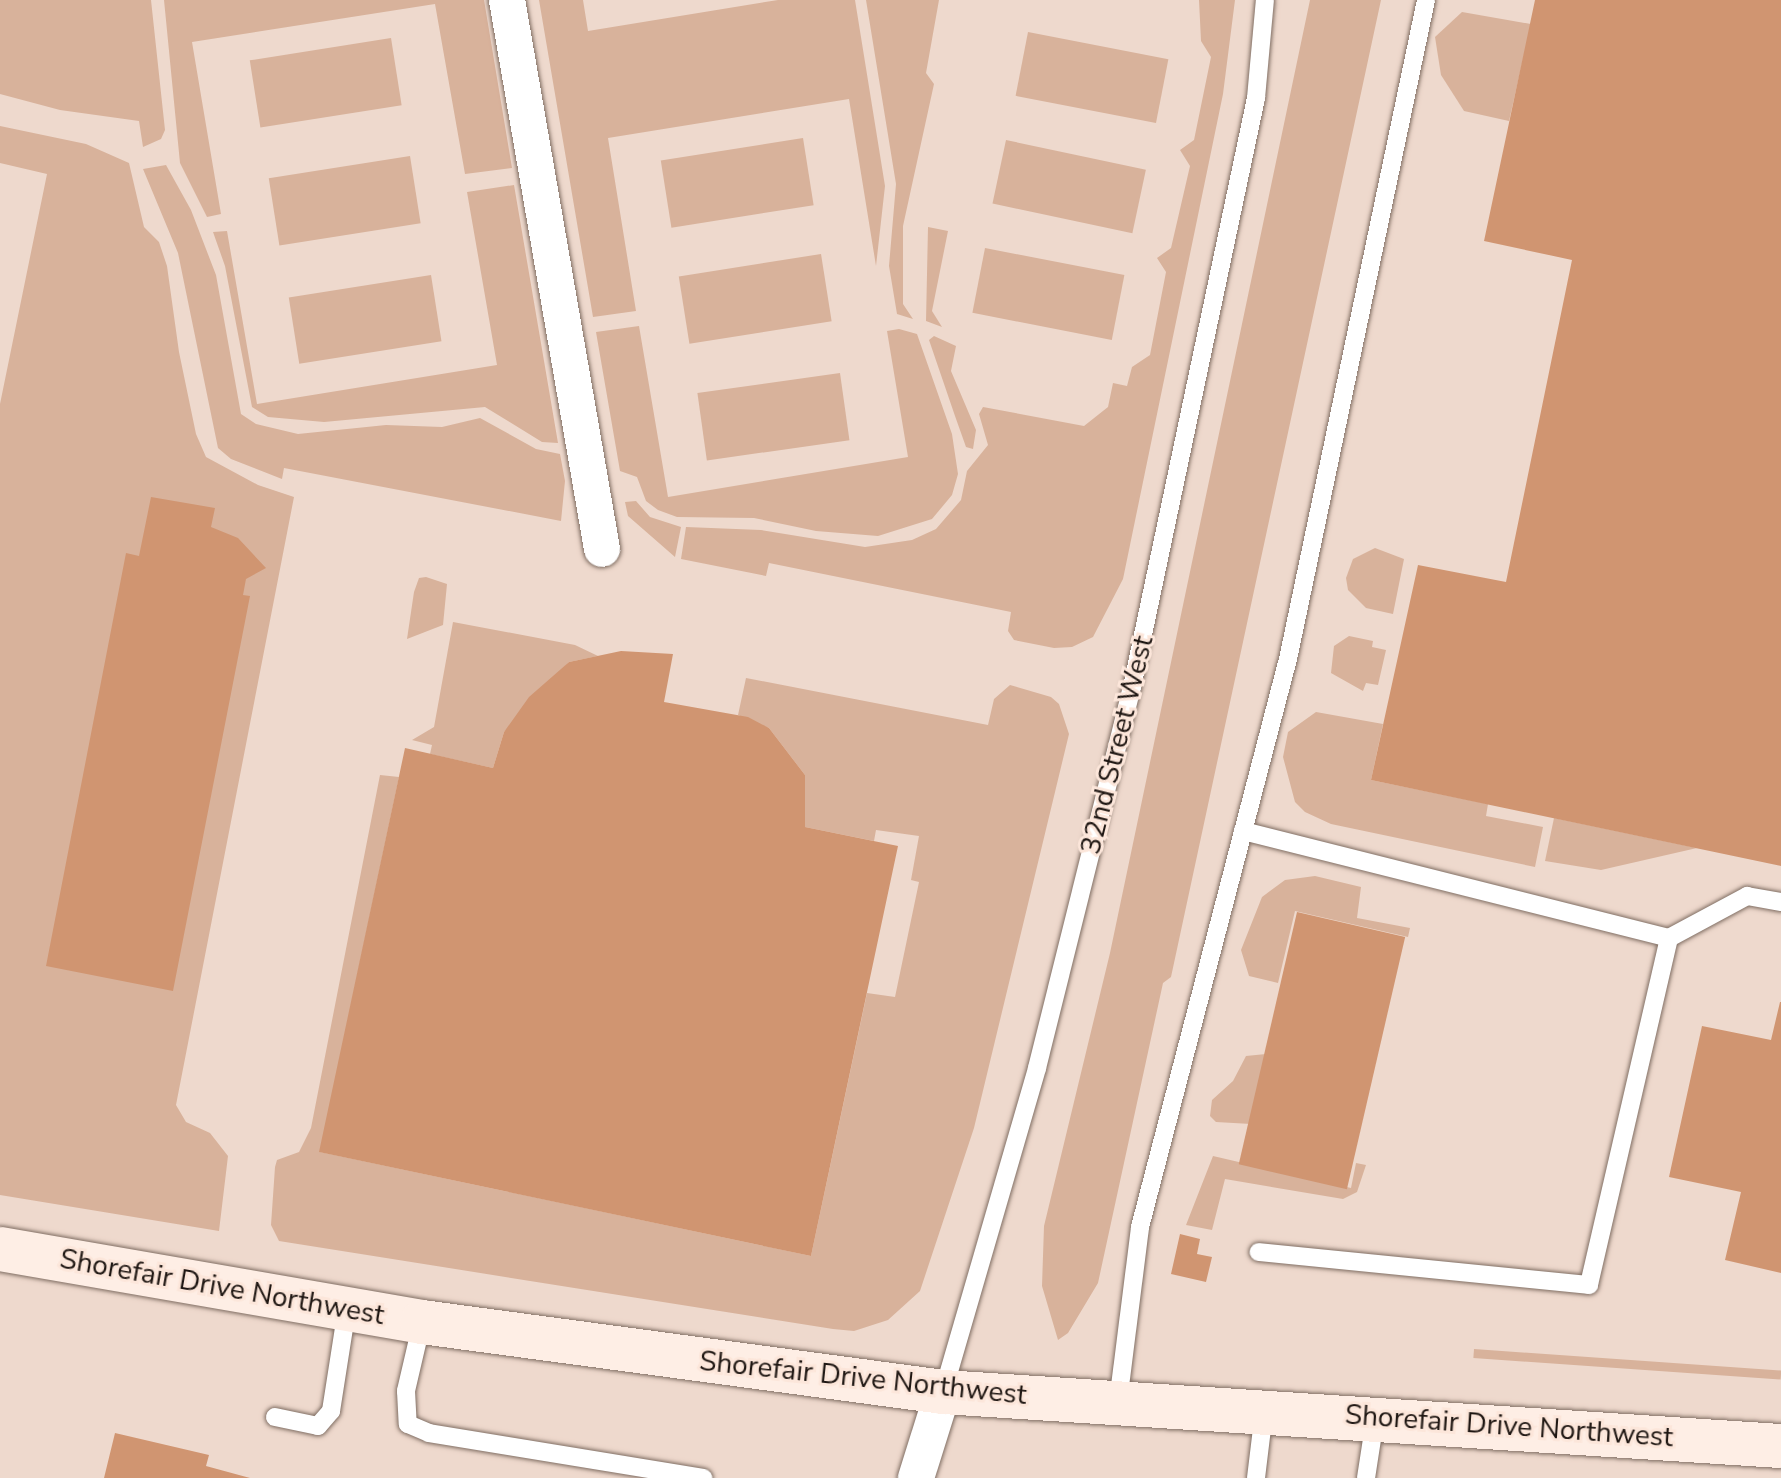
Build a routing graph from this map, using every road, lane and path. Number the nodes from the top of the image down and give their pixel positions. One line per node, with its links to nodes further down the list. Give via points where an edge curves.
1 (507, 0): 4 (street)
2 (1265, 0): 12 (lane, 32nd Street West, via 1256,98 1132,687 1037,1068)
3 (1426, 0): 5 (lane, via 1288,659)
4 (602, 549)
5 (1243, 831): 7 (lane); 13 (lane, via 1140,1227)
6 (1781, 902): 7 (lane, via 1747,896)
7 (1669, 938): 9 (lane, via 1589,1285)
8 (0, 1249): 10 (street, Shorefair Drive Northwest)
9 (1259, 1252)
10 (347, 1309): 11 (street, Shorefair Drive Northwest); 15 (lane, via 331,1411 318,1426)
11 (422, 1322): 12 (street, Shorefair Drive Northwest); 18 (lane, via 406,1391 408,1424 429,1433)
12 (943, 1392): 13 (street, Shorefair Drive Northwest); 19 (street, 32nd Street West)
13 (1118, 1402): 14 (street, Shorefair Drive Northwest)
14 (1264, 1409): 16 (street, Shorefair Drive Northwest); 20 (lane)
15 (275, 1417)
16 (1375, 1417): 17 (street, Shorefair Drive Northwest); 21 (lane)
17 (1781, 1446)
18 (703, 1478)
19 (916, 1478)
20 (1256, 1478)
21 (1366, 1478)

